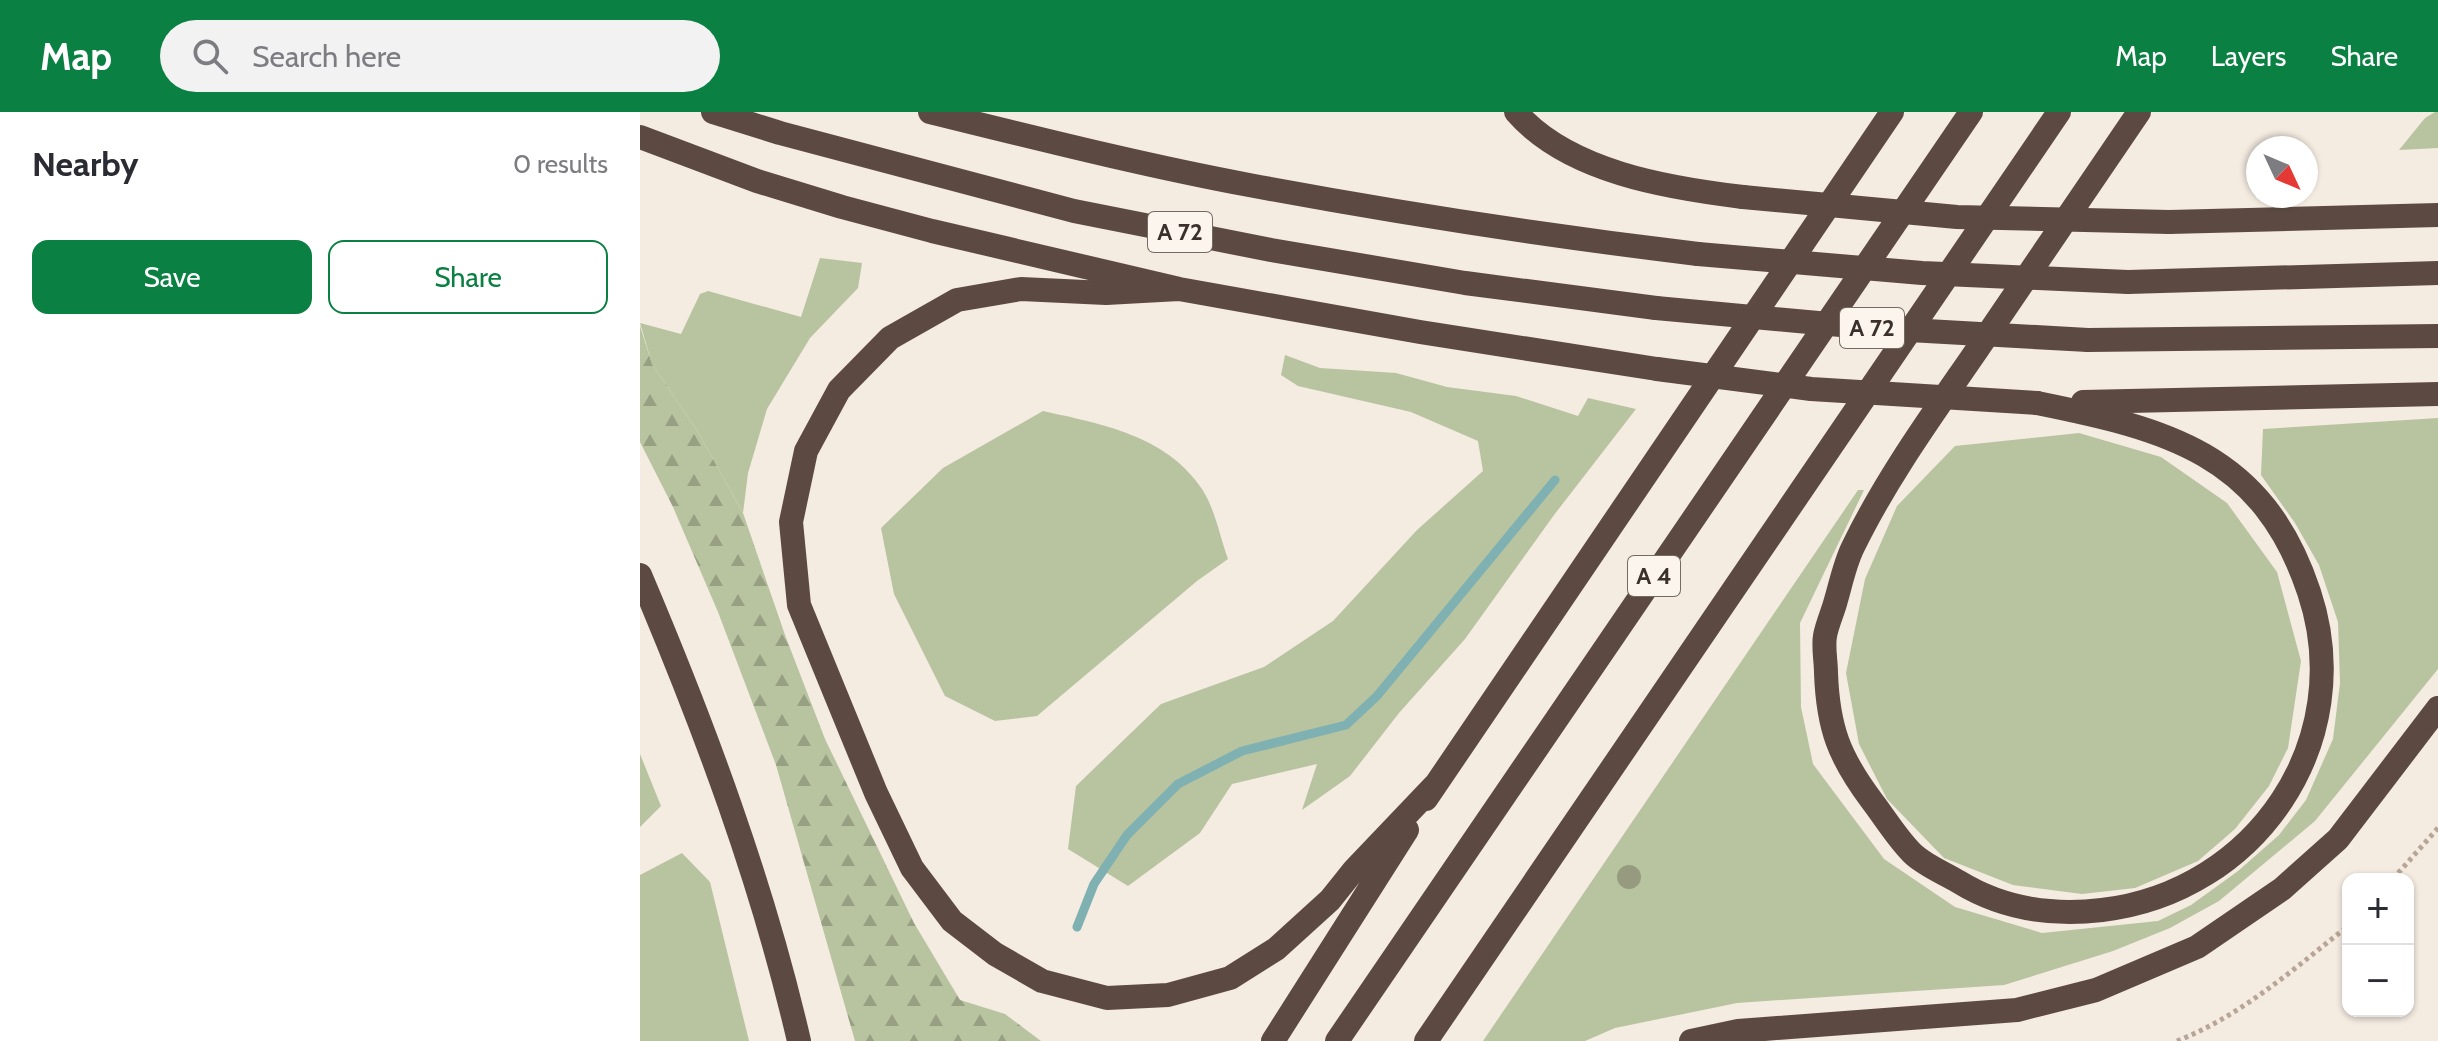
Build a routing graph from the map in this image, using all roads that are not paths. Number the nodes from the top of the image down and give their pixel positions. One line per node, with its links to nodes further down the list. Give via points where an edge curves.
1 (713, 112): 14 (highway, A 72, bridge, via 1074,211 1465,283 1656,308 2088,340)
2 (930, 112): 12 (highway, A 72, bridge, via 1247,185 1475,224 1698,254 1922,273 2128,282)
3 (1516, 112): 11 (highway, bridge, via 1561,149 1609,171 1743,197 1957,217 2169,222)
4 (1873, 112): 10 (highway)
5 (1892, 112): 10 (highway)
6 (1971, 112): 22 (highway, A 4)
7 (2059, 112): 23 (highway)
8 (2139, 112): 16 (highway, via 1907,452 1851,551 1825,638 1832,731 1855,778 1913,855 1986,898 2027,909 2076,913 2128,907 2175,892 2225,862 2267,824 2298,776 2318,719 2323,664 2317,615 2298,558 2272,512 2219,463 2169,436 2118,419)
9 (640, 137): 13 (highway, via 842,207)
10 (1836, 195): 19 (highway)
11 (2438, 215)
12 (2438, 273)
13 (1179, 289): 16 (highway, bridge, via 1657,369 1811,389); 19 (highway, via 1021,289 957,300 880,348 839,390 806,451 791,522 799,605 912,868 952,921 1042,981 1107,998 1168,995 1230,978 1276,949 1330,900)
14 (2438, 336)
15 (2438, 394): 16 (highway)
16 (2037, 403)
17 (640, 575): 20 (highway, via 744,847)
18 (2438, 708): 24 (highway, via 2338,839 2282,889 2197,947 2096,990 2017,1010 1738,1031)
19 (1435, 785): 21 (highway)
20 (799, 1041)
21 (1273, 1041)
22 (1337, 1041)
23 (1426, 1041)
24 (1691, 1041)

